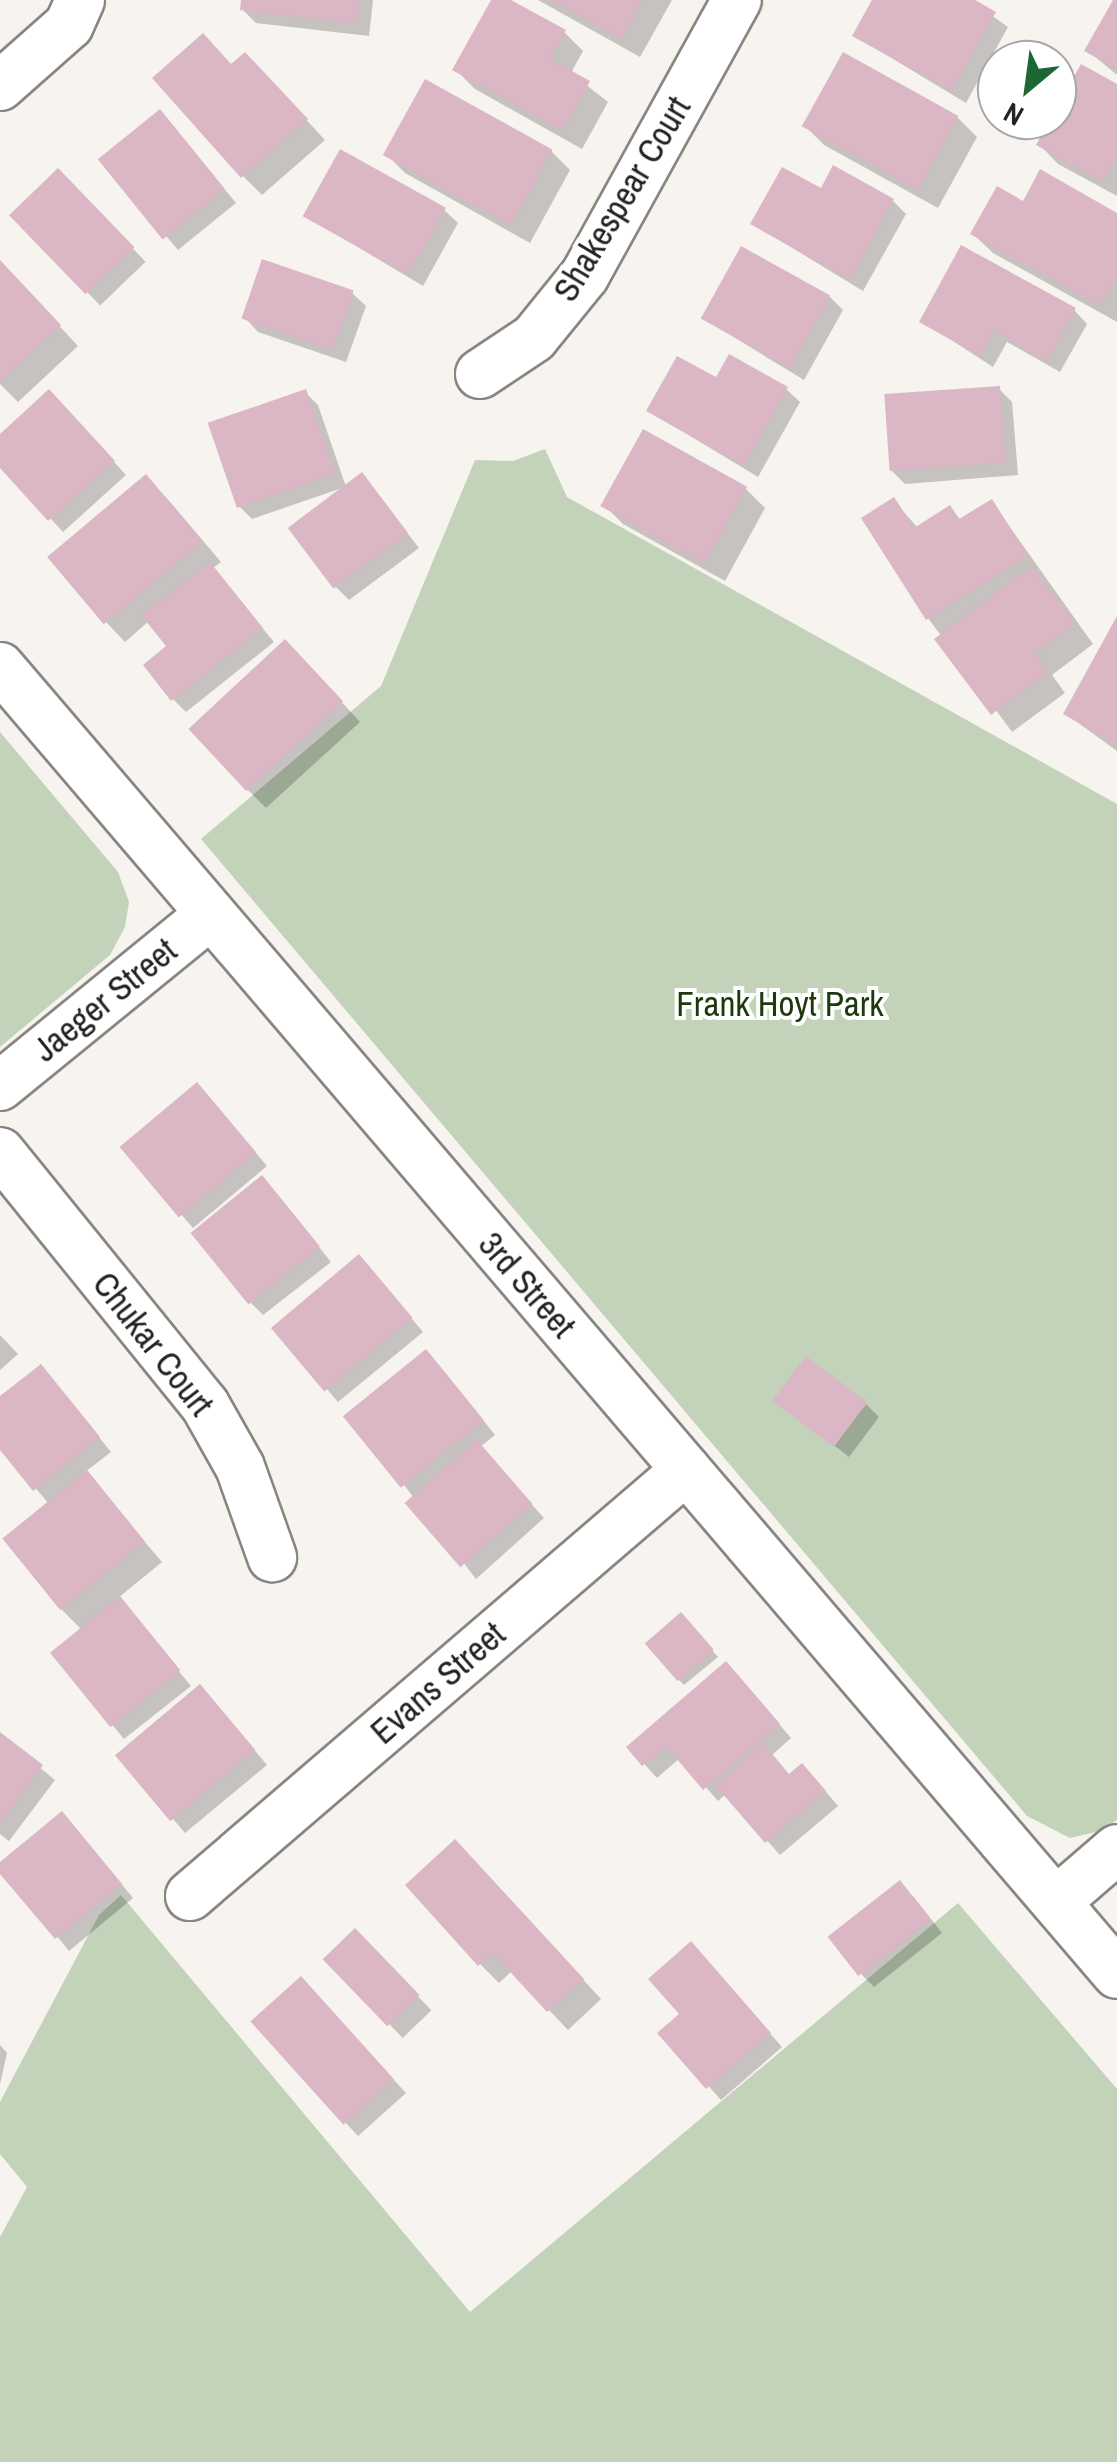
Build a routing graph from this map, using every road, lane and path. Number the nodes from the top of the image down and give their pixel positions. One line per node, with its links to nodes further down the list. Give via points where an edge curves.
1 (80, 0): 3 (street, via 70,25)
2 (737, 0): 4 (street, Shakespear Court, via 586,275 534,338)
3 (0, 86)
4 (480, 374)
5 (0, 666): 6 (street, 3rd Street)
6 (210, 915): 7 (street, Jaeger Street); 9 (street, 3rd Street)
7 (0, 1086)
8 (0, 1152): 10 (street, Chukar Court, via 205,1405 240,1467)
9 (686, 1470): 12 (street, Evans Street); 13 (street, 3rd Street)
10 (272, 1557)
11 (1117, 1849): 13 (street)
12 (190, 1896)
13 (1057, 1901): 14 (street, 3rd Street)
14 (1117, 1974)

